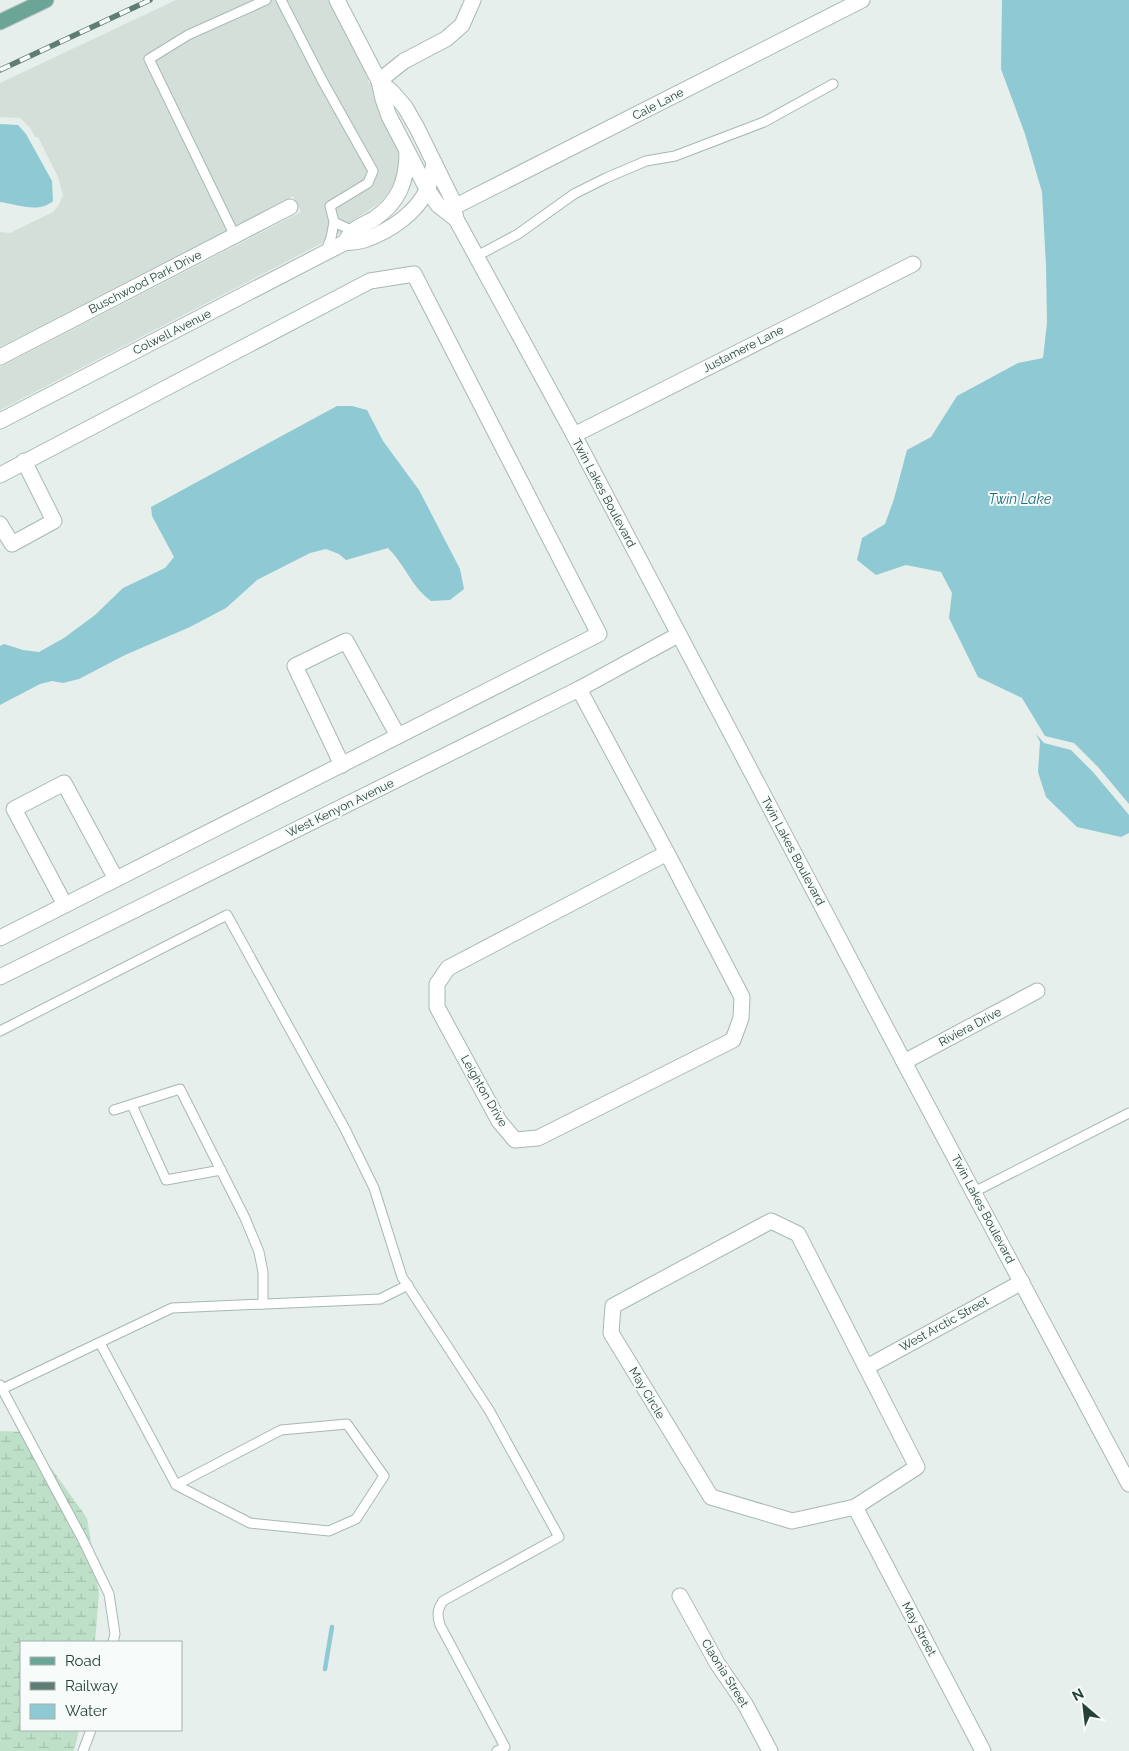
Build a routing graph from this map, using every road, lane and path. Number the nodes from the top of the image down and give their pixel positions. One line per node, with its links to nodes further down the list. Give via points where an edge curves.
1 (46, 0): 7 (main road)
2 (266, 0): 17 (lane, via 188,35 149,59)
3 (281, 0): 15 (lane, via 373,171 368,183 330,206)
4 (337, 0): 8 (street, Twin Lakes Boulevard)
5 (473, 0): 8 (street, via 462,24 446,39 404,61)
6 (862, 0): 14 (street, Cale Lane)
7 (0, 22)
8 (379, 81): 10 (street, Twin Lakes Boulevard, via 382,99); 11 (street, Twin Lakes Boulevard, via 405,108)
9 (833, 84): 20 (lane, via 764,122 675,156 646,161 606,178 574,194 518,234)
10 (407, 149): 12 (street, Twin Lakes Boulevard); 16 (street, Colwell Avenue, via 404,184 398,194 384,211)
11 (434, 163): 12 (street, Colwell Avenue); 14 (street, Twin Lakes Boulevard, via 452,199)
12 (428, 189): 14 (street, Twin Lakes Boulevard, via 438,205); 18 (street, Colwell Avenue, via 407,216 393,226 366,240)
13 (290, 207): 17 (street, Buschwood Park Drive)
14 (455, 213): 20 (street, Twin Lakes Boulevard)
15 (334, 222): 16 (lane); 19 (lane)
16 (353, 231): 18 (street, Colwell Avenue)
17 (235, 236): 22 (street, Buschwood Park Drive)
18 (344, 243): 19 (street, Colwell Avenue)
19 (324, 253): 23 (street, Colwell Avenue)
20 (477, 256): 24 (street, Twin Lakes Boulevard)
21 (913, 264): 24 (street, Justamere Lane)
22 (0, 357)
23 (0, 421)
24 (574, 435): 28 (street, Twin Lakes Boulevard)
25 (24, 462): 26 (street); 27 (street, via 54,521 12,544); 30 (street, via 370,280 414,274 599,634)
26 (1, 470)
27 (0, 524)
28 (678, 635): 29 (street, West Kenyon Avenue); 39 (street, Twin Lakes Boulevard)
29 (579, 689): 32 (street, Leighton Drive); 36 (street, West Kenyon Avenue)
30 (398, 736): 31 (street); 31 (street, via 346,641 295,666)
31 (342, 765): 33 (street)
32 (668, 853): 32 (street, Leighton Drive, via 742,997 741,1018 733,1040 538,1138 515,1140 499,1121 437,1007 437,984 448,968)
33 (116, 879): 34 (street); 34 (street, via 64,784 14,809)
34 (65, 905): 35 (street)
35 (0, 938)
36 (0, 976)
37 (1037, 991): 39 (street, Riviera Drive)
38 (0, 1031): 46 (lane, via 227,916 345,1129 374,1188 402,1277)
39 (904, 1062): 44 (street, Twin Lakes Boulevard)
40 (132, 1105): 41 (lane); 43 (lane, via 166,1180); 43 (lane, via 180,1089)
41 (114, 1110)
42 (1127, 1116): 44 (lane)
43 (221, 1170): 47 (lane, via 260,1252)
44 (974, 1192): 45 (street, Twin Lakes Boulevard)
45 (1022, 1282): 49 (street, West Arctic Street); 51 (street, Twin Lakes Boulevard)
46 (408, 1286): 47 (lane, via 380,1298); 58 (lane, via 489,1410 559,1537 443,1602 438,1610 440,1625 505,1747)
47 (263, 1304): 48 (lane, via 172,1308)
48 (100, 1343): 50 (lane); 52 (lane)
49 (867, 1367): 53 (street, May Circle, via 917,1468); 53 (street, May Circle, via 798,1234 771,1221 613,1306 611,1333 711,1497 792,1521)
50 (1, 1387): 55 (lane, via 109,1594 115,1634)
51 (1129, 1484)
52 (176, 1486): 52 (lane, via 250,1523 329,1531 356,1519 384,1476 347,1424 281,1430)
53 (855, 1507): 60 (street, May Street)
54 (680, 1596): 59 (street, Claonia Street)
55 (112, 1641)
56 (91, 1731): 57 (lane)
57 (83, 1751)
58 (497, 1751)
59 (770, 1751)
60 (983, 1751)

